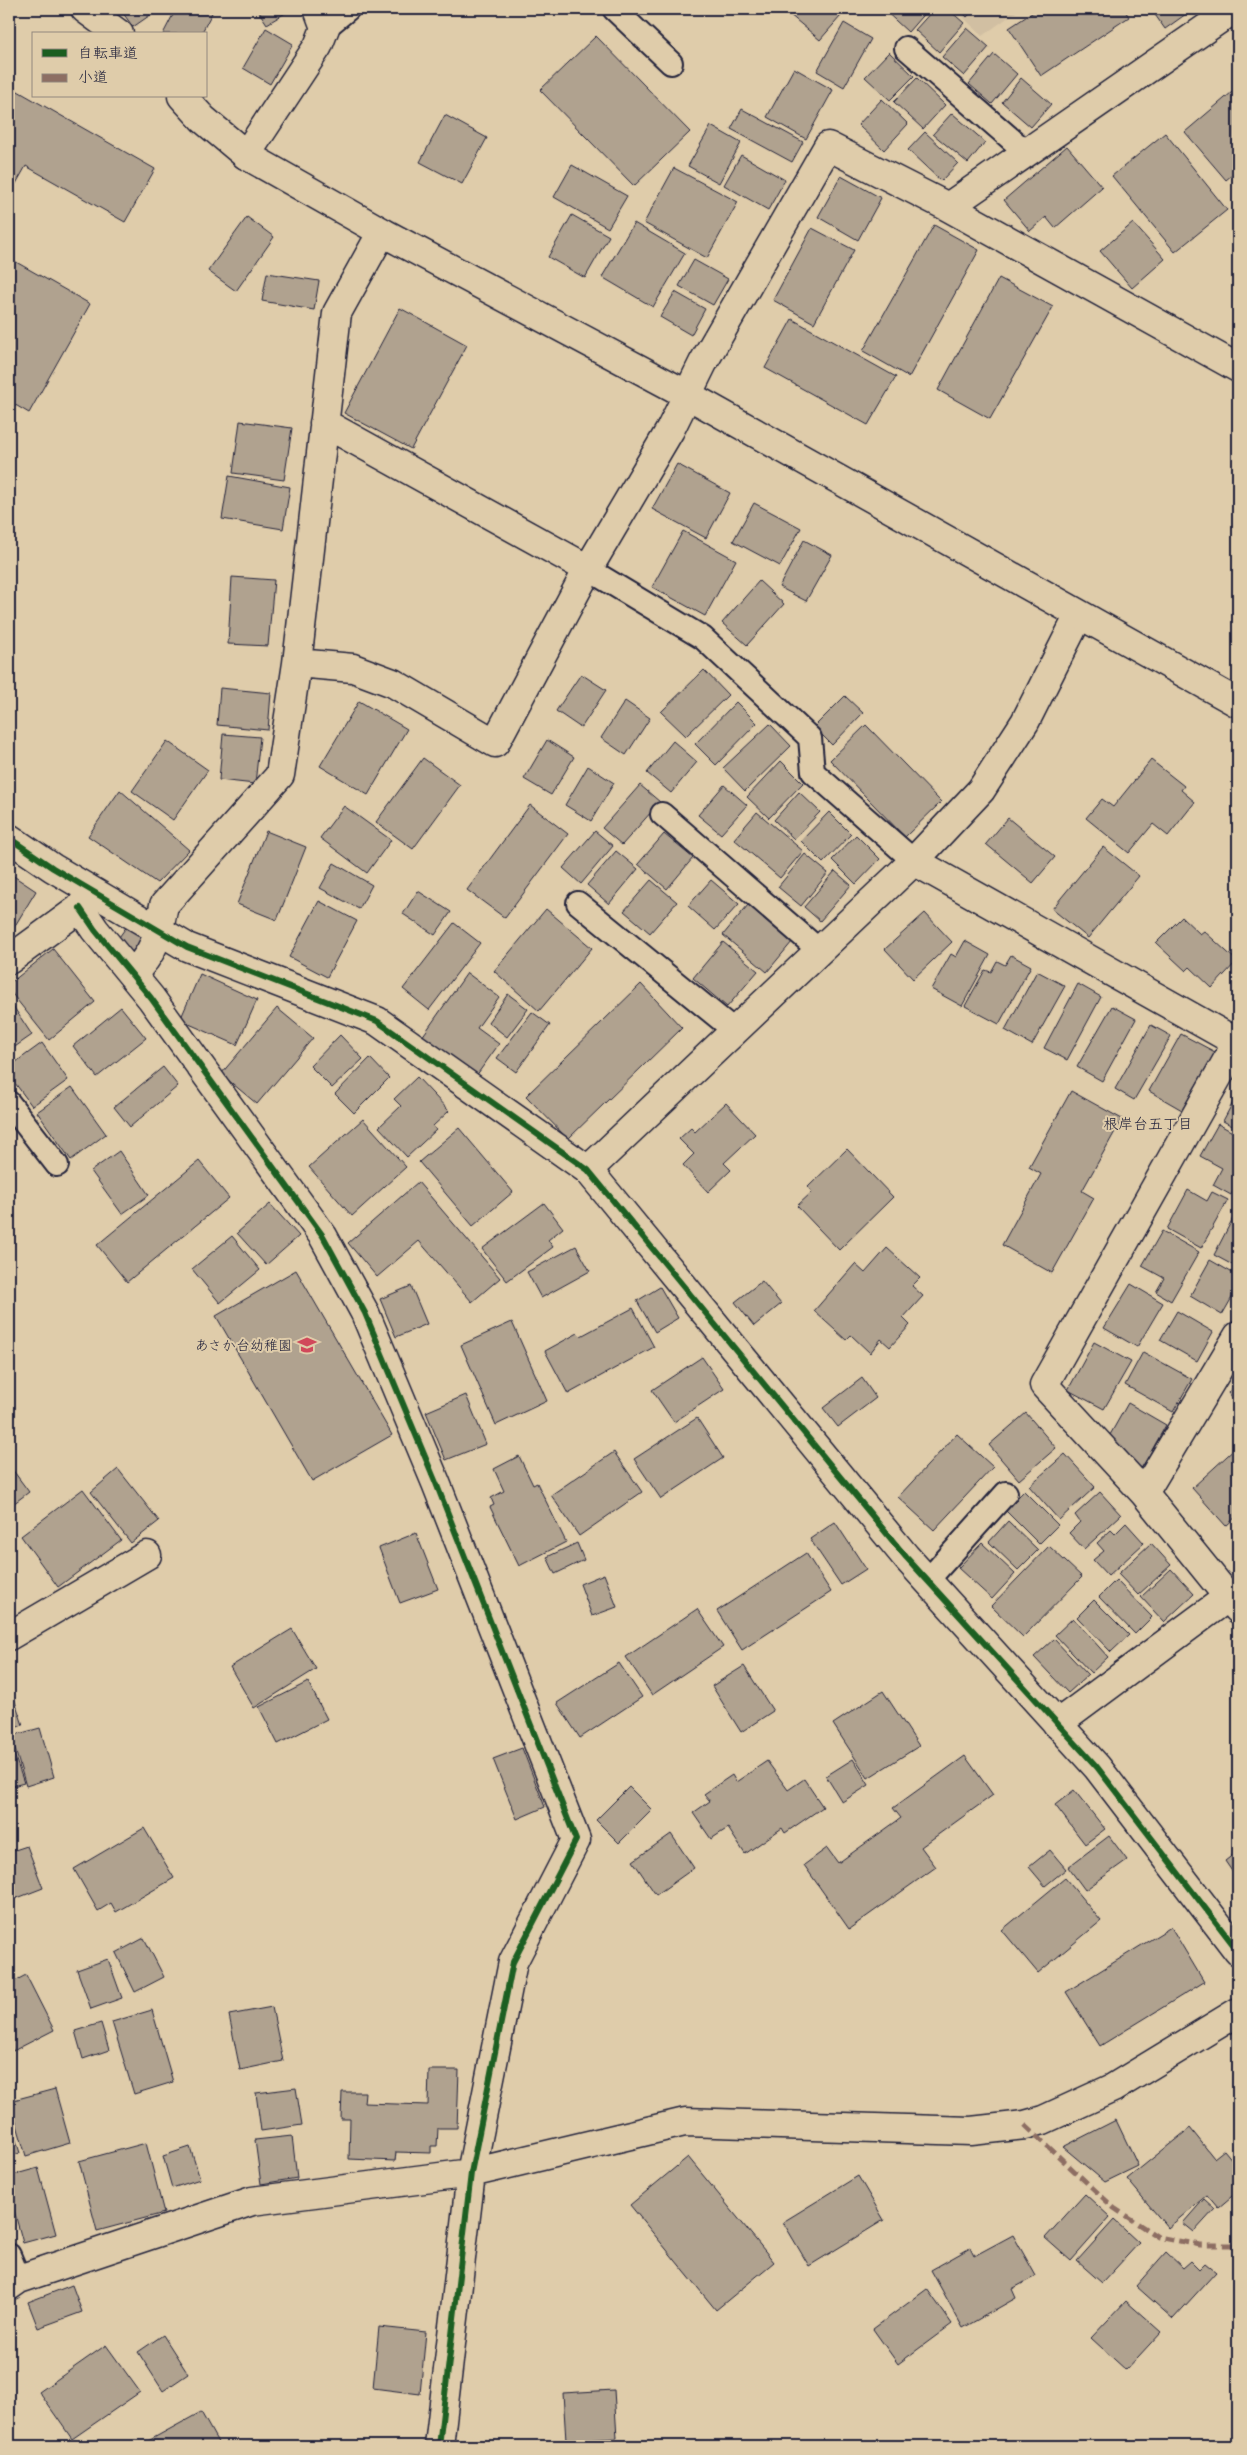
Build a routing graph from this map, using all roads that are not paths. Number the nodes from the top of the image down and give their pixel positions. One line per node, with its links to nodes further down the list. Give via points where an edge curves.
1 (85, 9): 6 (street)
2 (348, 9): 5 (lane)
3 (614, 9): 8 (lane)
4 (1234, 9): 10 (street)
5 (322, 19): 11 (street, via 318,46)
6 (116, 32)
7 (906, 48): 10 (lane)
8 (671, 63)
9 (184, 98): 11 (street, via 203,119)
10 (1026, 152): 12 (street)
11 (246, 155): 13 (street)
12 (948, 207): 14 (street); 15 (street, via 828,146)
13 (382, 232): 15 (street); 16 (street, via 337,313)
14 (1238, 368)
15 (686, 394): 17 (street, via 670,430); 18 (street)
16 (324, 423): 17 (street); 19 (street)
17 (588, 569): 19 (street, via 495,743 393,683 353,668); 23 (lane, via 702,638 810,738 813,772)
18 (1079, 615): 20 (street); 23 (street, via 1025,722 981,790)
19 (297, 663): 26 (street, via 280,775 164,904)
20 (1238, 703)
21 (662, 814): 27 (lane)
22 (9, 838): 24 (street)
23 (914, 861): 27 (street); 31 (street)
24 (86, 899): 26 (street); 28 (street); 29 (street, via 95,930)
25 (578, 903): 30 (lane)
26 (159, 932): 29 (street, via 147,960); 34 (street, via 377,1021)
27 (820, 951): 30 (street)
28 (9, 960)
29 (132, 974): 45 (street, via 323,1236 364,1313 436,1483 576,1840 512,1962)
30 (735, 1031): 34 (street)
31 (1238, 1042): 37 (street, via 1044,1385)
32 (9, 1103): 33 (lane)
33 (57, 1165)
34 (588, 1170): 39 (street)
35 (1238, 1336): 37 (street)
36 (1006, 1493): 39 (lane)
37 (1144, 1494): 40 (street)
38 (146, 1555): 41 (street)
39 (927, 1581): 42 (street)
40 (1233, 1603): 42 (street)
41 (9, 1636)
42 (1057, 1724): 43 (street, via 1097,1767)
43 (1238, 1951)
44 (1238, 2012): 45 (street, via 1113,2088 1025,2125 972,2131 685,2122)
45 (471, 2173): 46 (street, via 252,2201); 47 (street)
46 (12, 2273)
47 (439, 2446)

